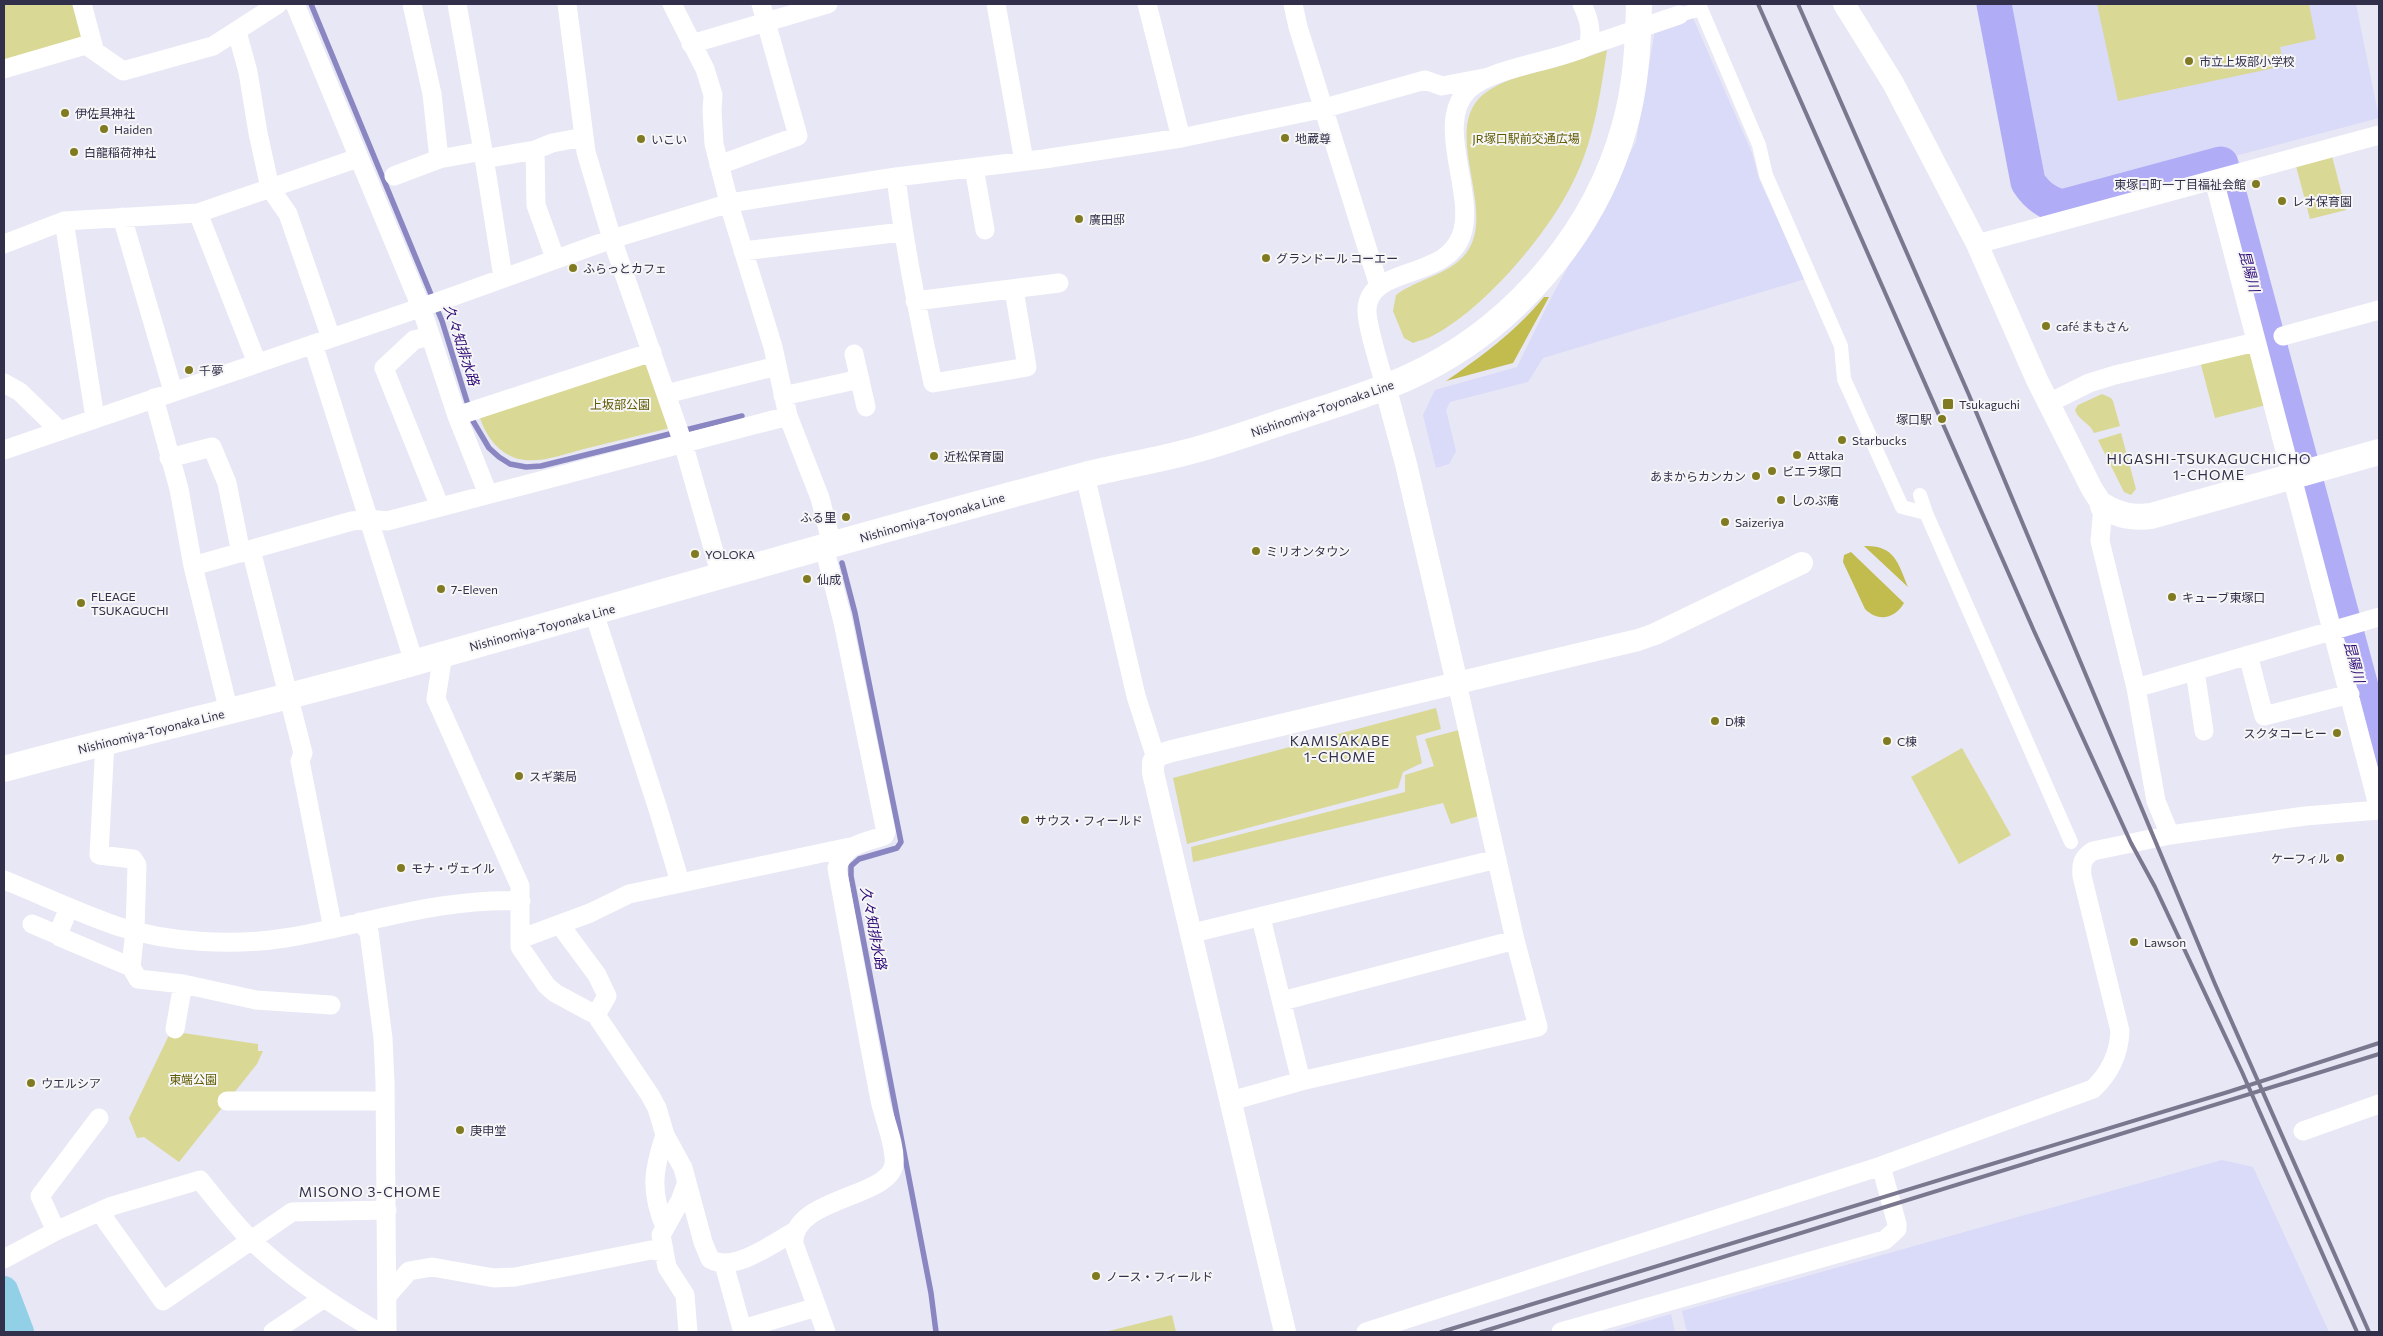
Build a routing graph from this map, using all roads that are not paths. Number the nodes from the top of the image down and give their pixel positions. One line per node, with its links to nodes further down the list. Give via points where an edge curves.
1 (82, 4): 20 (street)
2 (278, 4): 17 (street)
3 (295, 4): 29 (street)
4 (412, 4): 30 (street, via 432,94)
5 (457, 4): 28 (street)
6 (566, 4): 25 (street)
7 (672, 4): 18 (street)
8 (828, 4): 15 (street)
9 (996, 4): 31 (street)
10 (1147, 4): 26 (street)
11 (1294, 4): 23 (street, via 1298,27)
12 (1582, 4): 19 (street, via 1589,22)
13 (1639, 4): 67 (main road, Nishinomiya-Toyonaka Line, via 1636,68 1617,148 1596,196 1564,251 1522,298 1489,328 1424,370)
14 (1844, 4): 46 (street, via 1893,84)
15 (763, 12): 18 (street); 32 (street, via 798,136)
16 (1680, 15): 19 (street); 87 (street, via 1700,9 1759,145 1766,175 1842,346 1844,379 1902,507)
17 (237, 32): 20 (street, via 213,46 123,71); 37 (street)
18 (691, 44): 32 (street, via 713,95 712,128)
19 (1588, 46): 22 (street)
20 (94, 49): 21 (street, via 86,45)
21 (4, 69)
22 (1484, 78): 23 (street, via 1442,86 1425,80); 51 (street, via 1469,89 1456,108 1454,127 1465,216 1460,239 1446,257 1398,275)
23 (1325, 108): 26 (street); 51 (street)
24 (2379, 135): 36 (street)
25 (584, 137): 27 (street); 44 (street)
26 (1181, 138): 31 (street)
27 (535, 150): 28 (street); 48 (street, via 536,205)
28 (483, 155): 30 (street); 49 (street)
29 (358, 158): 37 (street); 54 (street)
30 (439, 159): 34 (street)
31 (1024, 161): 33 (street)
32 (719, 164): 38 (street)
33 (974, 168): 35 (street); 42 (street)
34 (394, 176)
35 (896, 176): 38 (street); 43 (street)
36 (2222, 178): 46 (street); 59 (street)
37 (270, 188): 39 (street); 58 (street, via 288,214)
38 (730, 203): 44 (street); 47 (street)
39 (198, 213): 40 (street); 63 (street)
40 (122, 217): 41 (street); 68 (street)
41 (64, 221): 45 (street); 75 (street)
42 (986, 230)
43 (902, 232): 47 (street); 53 (street)
44 (612, 239): 48 (street); 61 (street)
45 (4, 244)
46 (1977, 244): 71 (street)
47 (743, 251): 64 (street)
48 (555, 258): 49 (street)
49 (503, 277): 54 (street)
50 (1059, 283): 52 (street)
51 (1379, 286): 67 (street, via 1368,300 1366,310)
52 (1014, 290): 53 (street); 53 (street, via 1027,367 933,383)
53 (915, 301)
54 (430, 304): 56 (street); 58 (street)
55 (2379, 310): 57 (street)
56 (430, 336): 74 (street); 86 (street, via 414,340 384,368)
57 (2283, 336)
58 (331, 338): 60 (street)
59 (2256, 342): 71 (street, via 2115,375 2089,383); 82 (street)
60 (313, 344): 63 (street); 88 (street)
61 (652, 352): 69 (street); 74 (street)
62 (854, 354): 65 (street)
63 (257, 363): 68 (street)
64 (777, 366): 69 (street); 73 (street)
65 (860, 379): 72 (street); 73 (street)
66 (4, 384): 76 (street, via 20,392)
67 (1385, 386): 81 (main road, Nishinomiya-Toyonaka Line, via 1195,450); 101 (street)
68 (173, 391): 70 (street)
69 (666, 394): 77 (street)
70 (154, 398): 75 (street); 80 (street)
71 (2049, 403): 85 (street)
72 (866, 407)
73 (786, 408): 77 (street); 89 (street, via 820,498)
74 (466, 413): 83 (street)
75 (95, 418): 76 (street)
76 (59, 430): 78 (street)
77 (680, 436): 83 (street); 93 (street)
78 (4, 450)
79 (2379, 452): 82 (main road)
80 (169, 458): 90 (street, via 212,447 228,483); 92 (street, via 179,489)
81 (1085, 474): 89 (main road, Nishinomiya-Toyonaka Line); 109 (street, via 1136,696)
82 (2300, 474): 85 (main road, via 2151,516 2124,516); 96 (street)
83 (488, 494): 86 (street)
84 (1920, 495): 87 (street)
85 (2103, 506): 102 (street, via 2100,541)
86 (440, 507): 88 (street, via 387,521)
87 (1926, 513): 113 (street)
88 (370, 519): 90 (street, via 352,521); 99 (street)
89 (828, 546): 93 (main road, Nishinomiya-Toyonaka Line); 114 (street, via 886,832 884,836)
90 (246, 551): 92 (street); 104 (street)
91 (1802, 563): 101 (street, via 1655,634)
92 (193, 566): 105 (street)
93 (721, 576): 94 (main road, Nishinomiya-Toyonaka Line)
94 (594, 613): 97 (main road, Nishinomiya-Toyonaka Line); 117 (street)
95 (2379, 617): 96 (street)
96 (2341, 629): 98 (street); 103 (street)
97 (443, 654): 99 (main road, Nishinomiya-Toyonaka Line); 118 (street, via 436,699 520,886)
98 (2248, 656): 100 (street); 103 (street, via 2264,716)
99 (414, 662): 104 (main road, Nishinomiya-Toyonaka Line)
100 (2195, 671): 102 (street); 106 (street)
101 (1457, 683): 109 (street, via 1172,751); 115 (street)
102 (2136, 688): 112 (street, via 2156,801)
103 (2350, 694): 108 (street)
104 (289, 696): 105 (main road, Nishinomiya-Toyonaka Line); 124 (street, via 303,753 300,761)
105 (229, 712): 107 (main road, Nishinomiya-Toyonaka Line)
106 (2204, 731)
107 (105, 742): 110 (main road, Nishinomiya-Toyonaka Line); 125 (street, via 98,855 133,859 138,865)
108 (2370, 744): 111 (street)
109 (1156, 758): 126 (street, via 1153,773)
110 (4, 769)
111 (2379, 809): 112 (street)
112 (2170, 835): 144 (street, via 2093,852 2083,860 2082,876 2120,1031 2120,1045 2106,1076 2084,1094)
113 (2071, 842)
114 (850, 848): 117 (street); 150 (street, via 841,855 837,868 894,1166 877,1185 831,1202 799,1225)
115 (1497, 859): 120 (street); 129 (street)
116 (4, 880): 119 (street)
117 (680, 882): 123 (street, via 630,894)
118 (521, 901): 121 (street, via 488,900); 128 (street)
119 (69, 907): 125 (street); 127 (street)
120 (1261, 918): 126 (street); 132 (street)
121 (360, 922): 124 (street); 138 (street, via 369,932 383,1038)
122 (32, 924): 127 (street)
123 (560, 925): 128 (street); 134 (street, via 597,975 607,996)
124 (333, 929): 125 (street, via 284,938 225,943)
125 (135, 930): 130 (street)
126 (1193, 933): 139 (street)
127 (58, 935): 130 (street)
128 (520, 939): 134 (street, via 520,947 546,985)
129 (1515, 940): 132 (street); 136 (street, via 1538,1027)
130 (131, 967): 131 (street, via 138,979)
131 (183, 984): 133 (street, via 256,1000); 135 (street)
132 (1282, 1001): 136 (street)
133 (331, 1005)
134 (596, 1015): 143 (street, via 654,1102)
135 (176, 1029)
136 (1301, 1081): 139 (street)
137 (227, 1101): 138 (street)
138 (385, 1101): 146 (street)
139 (1231, 1101): 165 (street)
140 (2379, 1104): 142 (street)
141 (99, 1118): 149 (street, via 40,1196)
142 (2303, 1131)
143 (666, 1135): 145 (street, via 676,1150); 148 (street, via 656,1162 655,1203)
144 (1881, 1166): 166 (street); 167 (street, via 1897,1224 1897,1229 1885,1240)
145 (688, 1182): 148 (street); 154 (street, via 710,1259)
146 (387, 1210): 151 (street, via 292,1212); 156 (street)
147 (106, 1221): 151 (street, via 163,1301)
148 (665, 1227): 152 (street, via 661,1235)
149 (56, 1231): 151 (street, via 112,1206 200,1180); 153 (street)
150 (796, 1231): 154 (street, via 748,1258); 158 (street, via 794,1244)
151 (252, 1240): 157 (street)
152 (663, 1252): 156 (street, via 651,1250 515,1277 494,1278 432,1267 409,1271); 163 (street, via 667,1267 685,1295)
153 (4, 1259)
154 (724, 1264): 158 (street, via 742,1329)
155 (4, 1290): 160 (main road)
156 (387, 1296): 162 (street)
157 (324, 1298): 159 (street); 161 (street)
158 (817, 1307): 164 (street)
159 (286, 1329)
160 (20, 1332)
161 (378, 1332)
162 (387, 1332)
163 (688, 1332)
164 (826, 1332)
165 (1285, 1332)
166 (1366, 1332)
167 (1561, 1332)

